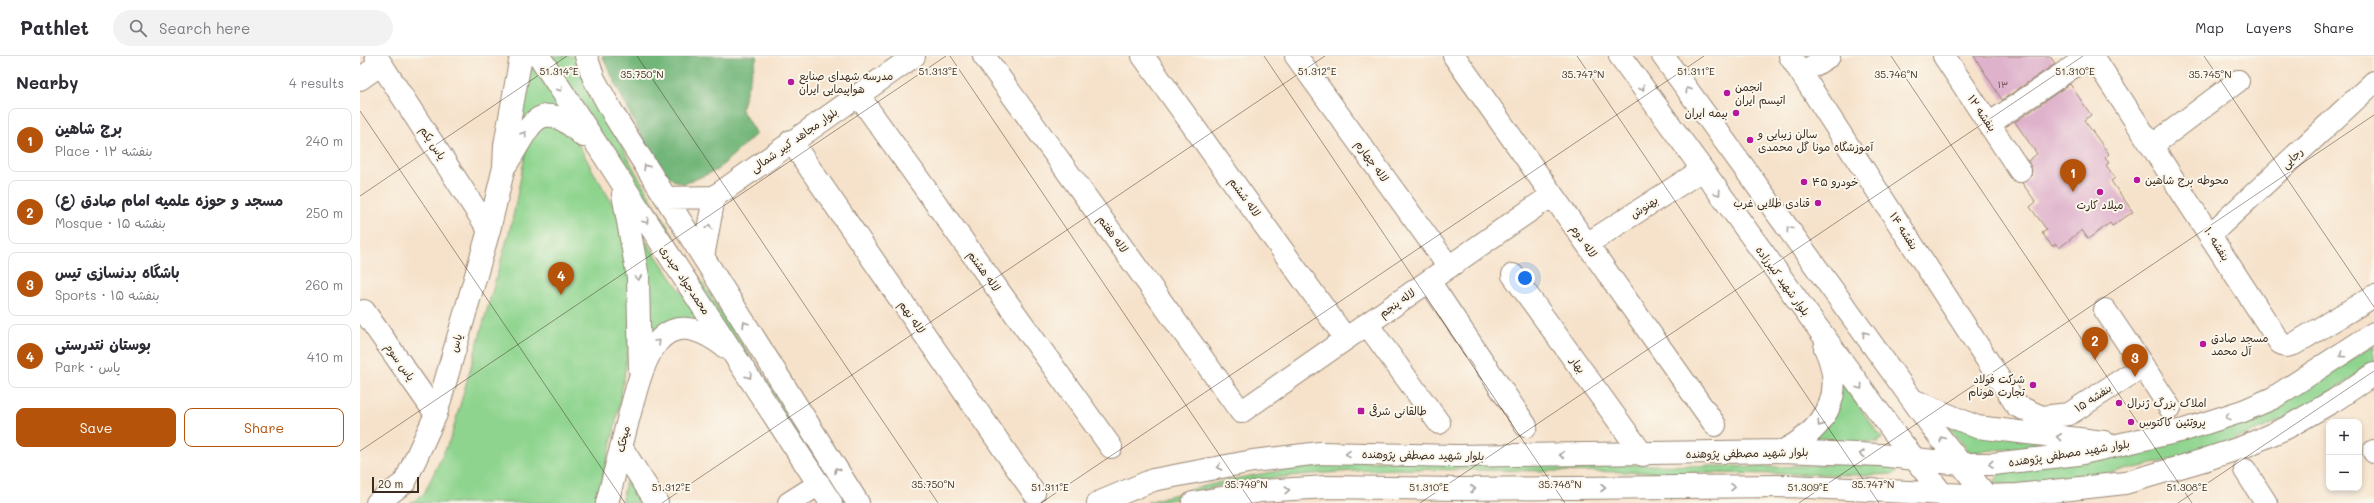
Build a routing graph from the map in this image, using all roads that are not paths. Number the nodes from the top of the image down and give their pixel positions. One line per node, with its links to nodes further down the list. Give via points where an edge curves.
1 (522, 56): 25 (street, via 505,145)
2 (539, 56): 24 (street, محمدجواد حیدری, one-way to 24)
3 (586, 56): 31 (street, one-way to 3, via 615,117 594,78)
4 (914, 56): 20 (street, بلوار مجاهد کبیر شمالی)
5 (984, 56): 53 (street, لاله هفتم)
6 (1143, 56): 45 (street, لاله ششم)
7 (1296, 56): 36 (street, لاله چهارم)
8 (1454, 56): 29 (street, لاله دوم)
9 (1620, 56): 26 (street, بلوار شهید کبیرزاده, one-way to 26)
10 (1663, 56): 50 (street, one-way to 10)
11 (1829, 56): 16 (street)
12 (1944, 56): 21 (street, بنفشه ۱۲)
13 (2090, 56): 21 (street)
14 (2093, 56): 23 (street, بنفشه ۱۰)
15 (379, 60): 17 (street); 32 (street, یاس یکم)
16 (1796, 64): 51 (street, بنفشه ۱۴)
17 (360, 79)
18 (2238, 81): 23 (street)
19 (2374, 82): 33 (street, رجایی)
20 (858, 94): 22 (street, بلوار مجاهد کبیر شمالی); 60 (street, لاله هشتم)
21 (1989, 124): 27 (street, بنفشه ۱۲)
22 (791, 141): 30 (street, بلوار مجاهد کبیر شمالی); 68 (street, لاله نهم)
23 (2153, 145): 33 (street, بنفشه ۱۰)
24 (602, 154): 25 (street, one-way to 24, via 532,122 540,117 556,115 567,121); 28 (street, محمدجواد حیدری)
25 (504, 167): 32 (street, یاس)
26 (1702, 170): 34 (street, بهنوش); 42 (street, بلوار شهید کبیرزاده, one-way to 42)
27 (2020, 171)
28 (622, 185): 46 (street, محمدجواد حیدری, one-way to 46); 49 (street, one-way to 49, via 638,277)
29 (1552, 195): 34 (street, لاله دوم); 36 (street, لاله پنجم)
30 (714, 197): 31 (street); 35 (street, one-way to 30)
31 (666, 198): 35 (street)
32 (489, 230): 54 (street, یاس)
33 (2211, 234): 39 (street, بنفشه ۱۰, via 2280,343 2287,346)
34 (1587, 244): 56 (street, لاله دوم)
35 (703, 257): 76 (street, one-way to 35)
36 (1449, 267): 38 (street, لاله پنجم)
37 (1513, 275): 62 (street, بهار)
38 (1429, 281): 43 (street, لاله پنجم); 57 (street)
39 (2374, 296)
40 (2106, 310): 47 (street)
41 (364, 311): 54 (street, یاس سوم)
42 (1812, 322): 61 (street, one-way to 61, via 1828,355 1834,377 1831,401 1821,424 1803,441); 63 (street, بلوار شهید کبیرزاده, one-way to 63)
43 (1368, 324): 45 (street, لاله پنجم); 55 (street)
44 (2374, 333): 58 (street, بلوار شهید مصطفی پژوهنده, one-way to 58, via 2273,398 2209,423)
45 (1346, 339): 53 (street, لاله پنجم)
46 (734, 354): 49 (street, one-way to 46, via 648,353 660,339 679,329 698,330); 67 (street, محمدجواد حیدری, one-way to 67)
47 (2143, 366): 51 (street, بنفشه ۱۵, via 2069,414 2042,417); 52 (street)
48 (2374, 374): 66 (street, via 2286,428 2236,449)
49 (640, 376): 59 (street, میخک)
50 (1914, 401): 58 (street, one-way to 50, via 1977,427); 64 (street, one-way to 50)
51 (2017, 406)
52 (2170, 408)
53 (1241, 412)
54 (436, 414): 71 (street, یاس, via 405,482)
55 (1439, 423)
56 (1715, 425)
57 (1526, 426)
58 (2125, 445): 64 (street, بلوار شهید مصطفی پژوهنده, one-way to 64, via 2078,454 1993,464)
59 (621, 447): 72 (street, میخک); 73 (street)
60 (1110, 447)
61 (1783, 451): 62 (street, بلوار شهید مصطفی پژوهنده); 63 (street, بلوار شهید مصطفی پژوهنده, one-way to 61)
62 (1643, 454): 77 (street, بلوار شهید مصطفی پژوهنده, one-way to 77, via 1457,456 1320,453 1253,461 1153,480)
63 (1914, 458): 64 (street, بلوار شهید مصطفی پژوهنده); 69 (street, بلوار شهید کبیرزاده)
64 (1960, 464): 70 (street)
65 (2245, 470): 80 (street)
66 (2125, 483): 70 (street); 79 (street)
67 (819, 484): 74 (street); 75 (street, محمدجواد حیدری)
68 (1034, 493)
69 (1946, 498): 70 (street); 78 (street, one-way to 69, via 1261,491 1327,487 1482,489 1790,486)
70 (1989, 500)
71 (377, 503)
72 (607, 503)
73 (657, 503)
74 (789, 503)
75 (831, 503)
76 (858, 503)
77 (1098, 503)
78 (1193, 503)
79 (2090, 503)
80 (2266, 503)

